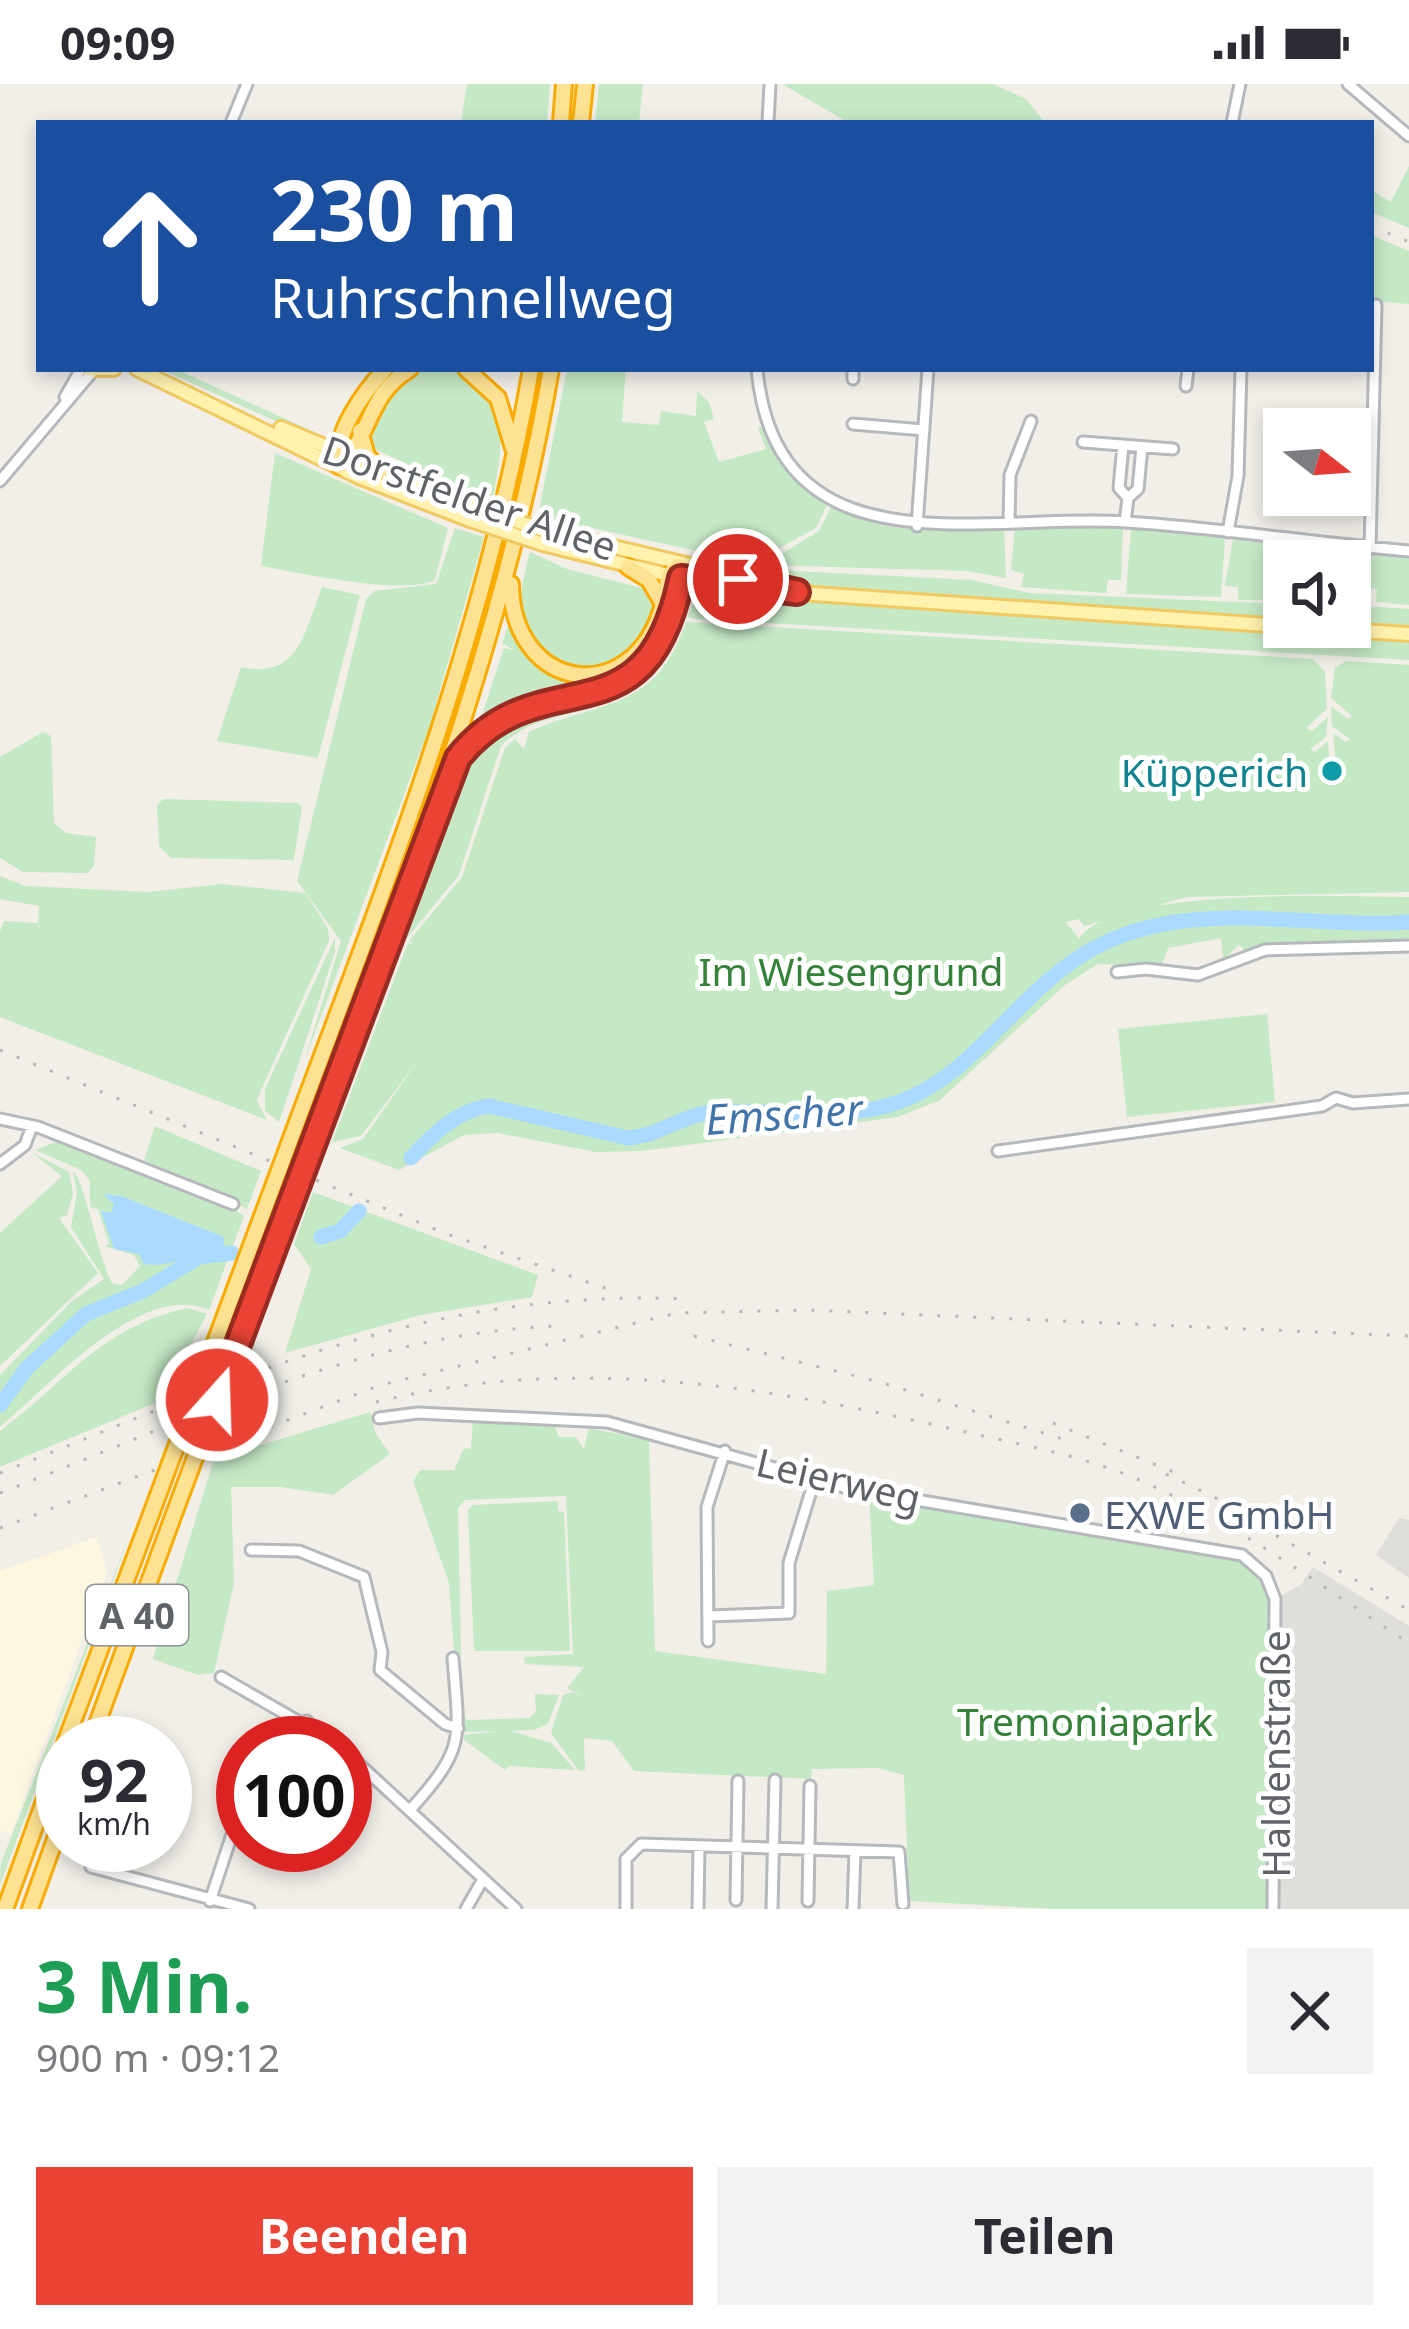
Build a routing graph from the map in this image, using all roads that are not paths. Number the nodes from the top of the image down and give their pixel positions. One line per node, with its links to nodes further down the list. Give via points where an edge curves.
1 (248, 84): 7 (street)
2 (564, 84): 8 (highway)
3 (584, 84): 9 (highway)
4 (770, 84): 10 (street)
5 (1240, 84): 11 (street)
6 (1348, 84): 12 (street)
7 (232, 120)
8 (560, 120)
9 (581, 120)
10 (768, 120)
11 (1233, 120)
12 (1409, 136)
13 (1376, 305): 14 (street)
14 (1374, 328)
15 (86, 372): 41 (street)
16 (143, 372): 38 (main road, Dorstfelder Allee)
17 (161, 372): 38 (main road, Dorstfelder Allee)
18 (383, 372): 38 (highway, via 354,412)
19 (406, 372): 32 (highway, via 387,386)
20 (470, 372): 39 (highway, via 503,410)
21 (530, 372): 39 (highway, A 40)
22 (550, 372): 53 (highway, A 40)
23 (757, 372): 46 (street, via 779,445 810,482 875,519)
24 (928, 372): 31 (street)
25 (1188, 372): 28 (street)
26 (1241, 372): 47 (street)
27 (1373, 372): 33 (street)
28 (1186, 386)
29 (1030, 421): 45 (street, via 1010,475)
30 (853, 424): 31 (street)
31 (924, 430): 46 (street)
32 (359, 431): 38 (highway); 40 (highway, via 367,456)
33 (1373, 438): 50 (street)
34 (1083, 442): 35 (street)
35 (1123, 445): 36 (street); 42 (street, via 1119,488)
36 (1142, 447): 37 (street); 42 (street, via 1138,489)
37 (1173, 449)
38 (341, 459): 40 (main road, Dorstfelder Allee); 43 (main road, Dorstfelder Allee)
39 (512, 469): 78 (highway, A 40, bridge, via 448,709)
40 (384, 472): 43 (main road, Dorstfelder Allee)
41 (0, 481)
42 (1128, 498): 44 (street)
43 (471, 513): 48 (main road, Dorstfelder Allee, bridge)
44 (1125, 522): 45 (street); 47 (street)
45 (1009, 523): 46 (street)
46 (917, 526)
47 (1228, 532): 49 (street)
48 (544, 538): 54 (main road, Dorstfelder Allee); 55 (main road, Dorstfelder Allee)
49 (1299, 540)
50 (1370, 540)
51 (1371, 548): 52 (street)
52 (1409, 551)
53 (513, 557): 56 (highway, via 516,622 536,655 562,671 596,676 629,663 646,646); 60 (highway, A 40)
54 (628, 567): 55 (main road, Dorstfelder Allee); 56 (highway, via 649,580)
55 (676, 573): 56 (highway); 57 (main road, Dorstfelder Allee, via 797,592); 60 (highway, via 668,630 646,666 610,690 501,718 466,748)
56 (663, 604)
57 (1263, 625)
58 (1371, 632): 59 (main road)
59 (1409, 634)
60 (444, 783): 79 (highway, A 40, bridge)
61 (1409, 946): 62 (street, via 1265,950 1198,975)
62 (1117, 972)
63 (1409, 1099): 66 (street, via 1336,1098)
64 (0, 1119): 65 (street)
65 (32, 1126): 67 (street, via 25,1145); 68 (street)
66 (998, 1151)
67 (0, 1164)
68 (232, 1204)
69 (379, 1418): 70 (street, Leierweg, via 593,1420)
70 (725, 1451): 71 (street, Leierweg); 74 (street, via 707,1507)
71 (815, 1478): 73 (street, Leierweg, via 1226,1550 1266,1576); 74 (street, via 789,1563 789,1613)
72 (250, 1550): 81 (street, via 299,1551 364,1577 380,1670)
73 (1275, 1599): 110 (street, Haldenstraße)
74 (708, 1616): 75 (street)
75 (708, 1641)
76 (453, 1658): 81 (street)
77 (221, 1677): 80 (street)
78 (75, 1716)
79 (100, 1716)
80 (297, 1716)
81 (458, 1728): 86 (street, via 452,1760)
82 (372, 1775): 86 (street)
83 (775, 1780): 90 (street)
84 (738, 1781): 89 (street)
85 (810, 1786): 91 (street)
86 (410, 1810): 96 (street)
87 (36, 1823): 101 (highway, A 40)
88 (699, 1846): 89 (street); 106 (street, via 632,1849); 107 (street)
89 (736, 1848): 90 (street); 98 (street)
90 (773, 1849): 91 (street); 108 (street)
91 (808, 1849): 92 (street); 99 (street)
92 (855, 1851): 100 (street, via 899,1852); 109 (street)
93 (43, 1872): 102 (highway)
94 (109, 1872): 97 (street)
95 (219, 1872): 97 (street)
96 (482, 1881): 104 (street); 105 (street)
97 (210, 1900): 103 (street)
98 (736, 1900)
99 (808, 1901)
100 (903, 1904)
101 (5, 1909)
102 (30, 1909)
103 (249, 1909)
104 (466, 1909)
105 (516, 1909)
106 (626, 1909)
107 (698, 1909)
108 (772, 1909)
109 (853, 1909)
110 (1274, 1909)

